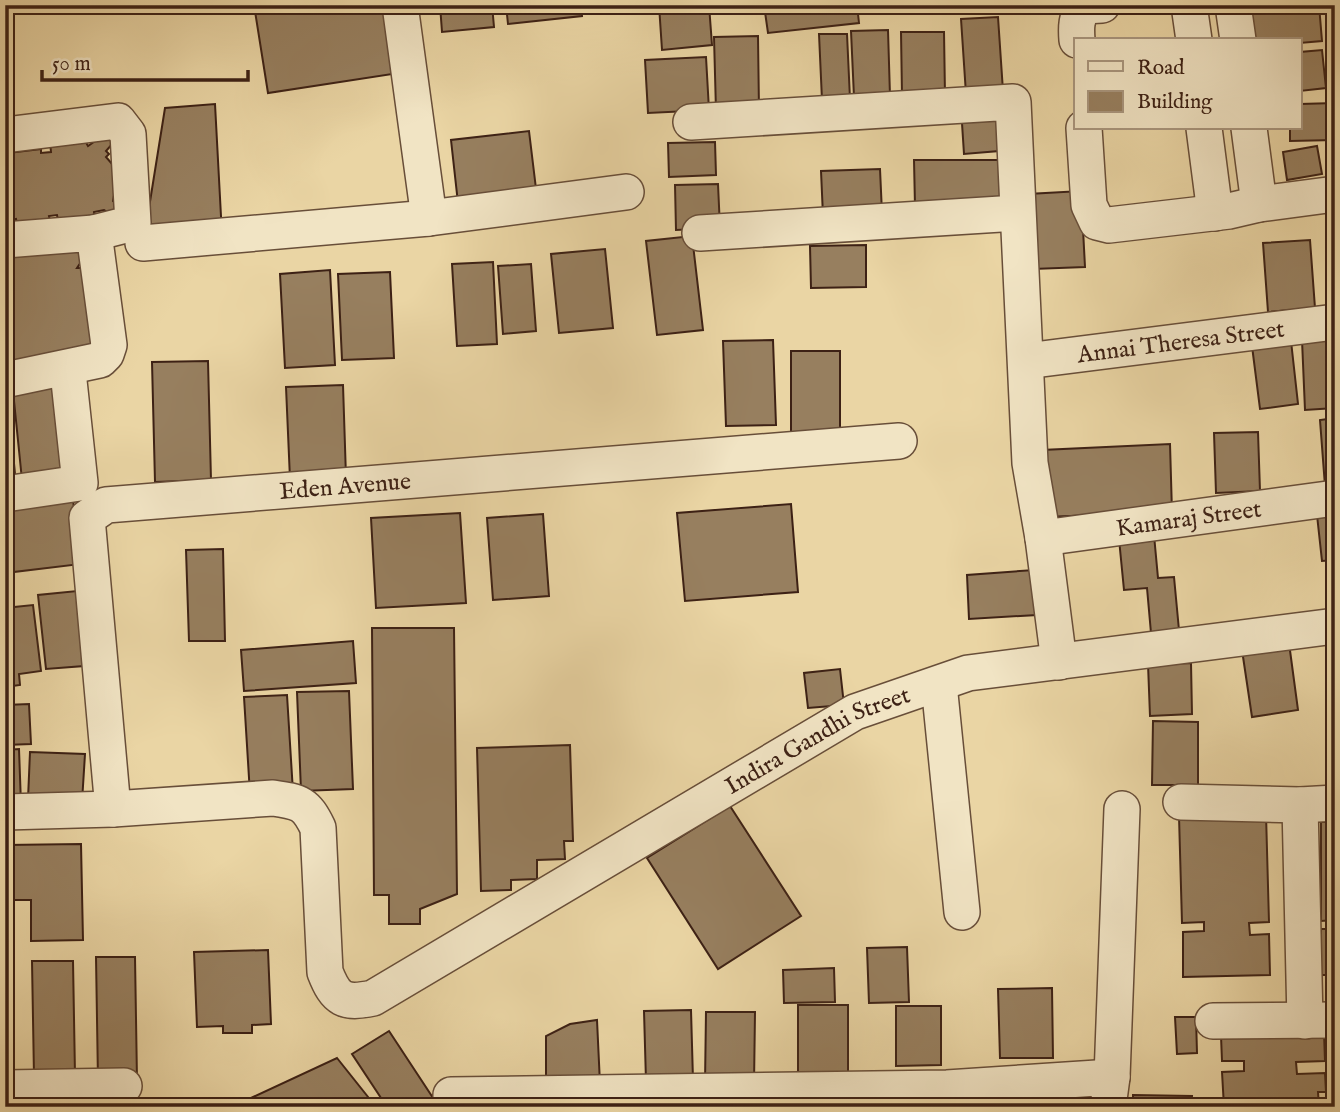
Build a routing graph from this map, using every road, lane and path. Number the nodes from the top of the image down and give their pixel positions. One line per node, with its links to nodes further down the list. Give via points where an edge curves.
1 (400, 5): 18 (street)
2 (1102, 5): 5 (street, via 1083,6)
3 (1189, 5): 6 (street)
4 (1233, 5): 7 (street)
5 (1077, 38)
6 (1194, 38)
7 (1238, 38)
8 (691, 122): 17 (street, via 1013,102)
9 (1084, 130): 16 (street, via 1089,205 1097,222 1108,225)
10 (1204, 130): 16 (street)
11 (1249, 130): 15 (street)
12 (5, 135): 19 (street, via 118,121 128,134 133,223)
13 (626, 192): 18 (street)
14 (1335, 194): 15 (street)
15 (1259, 204): 16 (street)
16 (1215, 212)
17 (1017, 214): 20 (street); 24 (street)
18 (429, 218): 22 (street)
19 (94, 233): 21 (street); 25 (street, via 109,345 106,354 100,360)
20 (700, 233)
21 (5, 240)
22 (143, 243)
23 (1335, 323): 24 (street, Annai Theresa Street)
24 (1026, 361): 32 (street, via 1030,463)
25 (5, 380)
26 (69, 381): 28 (street)
27 (899, 441): 31 (street, Eden Avenue, via 106,505)
28 (80, 483): 29 (street); 31 (street)
29 (5, 494)
30 (1335, 498): 32 (street, Kamaraj Street)
31 (87, 519): 40 (street)
32 (1043, 538): 34 (street)
33 (1335, 626): 34 (street, Indira Gandhi Street)
34 (1059, 662): 35 (street, Indira Gandhi Street, via 968,673)
35 (939, 684): 40 (street, Indira Gandhi Street, via 855,712 373,998 355,1002 340,998 325,971 318,828 299,802 273,798); 42 (street)
36 (1181, 802): 38 (street)
37 (1335, 803): 38 (street)
38 (1300, 805): 43 (street)
39 (1122, 808): 47 (street)
40 (113, 809): 41 (street)
41 (5, 812)
42 (962, 912)
43 (1320, 1020): 44 (street)
44 (1213, 1021)
45 (124, 1086): 46 (street)
46 (5, 1088)
47 (1110, 1092): 48 (street, via 947,1088 452,1095)
48 (451, 1107)

